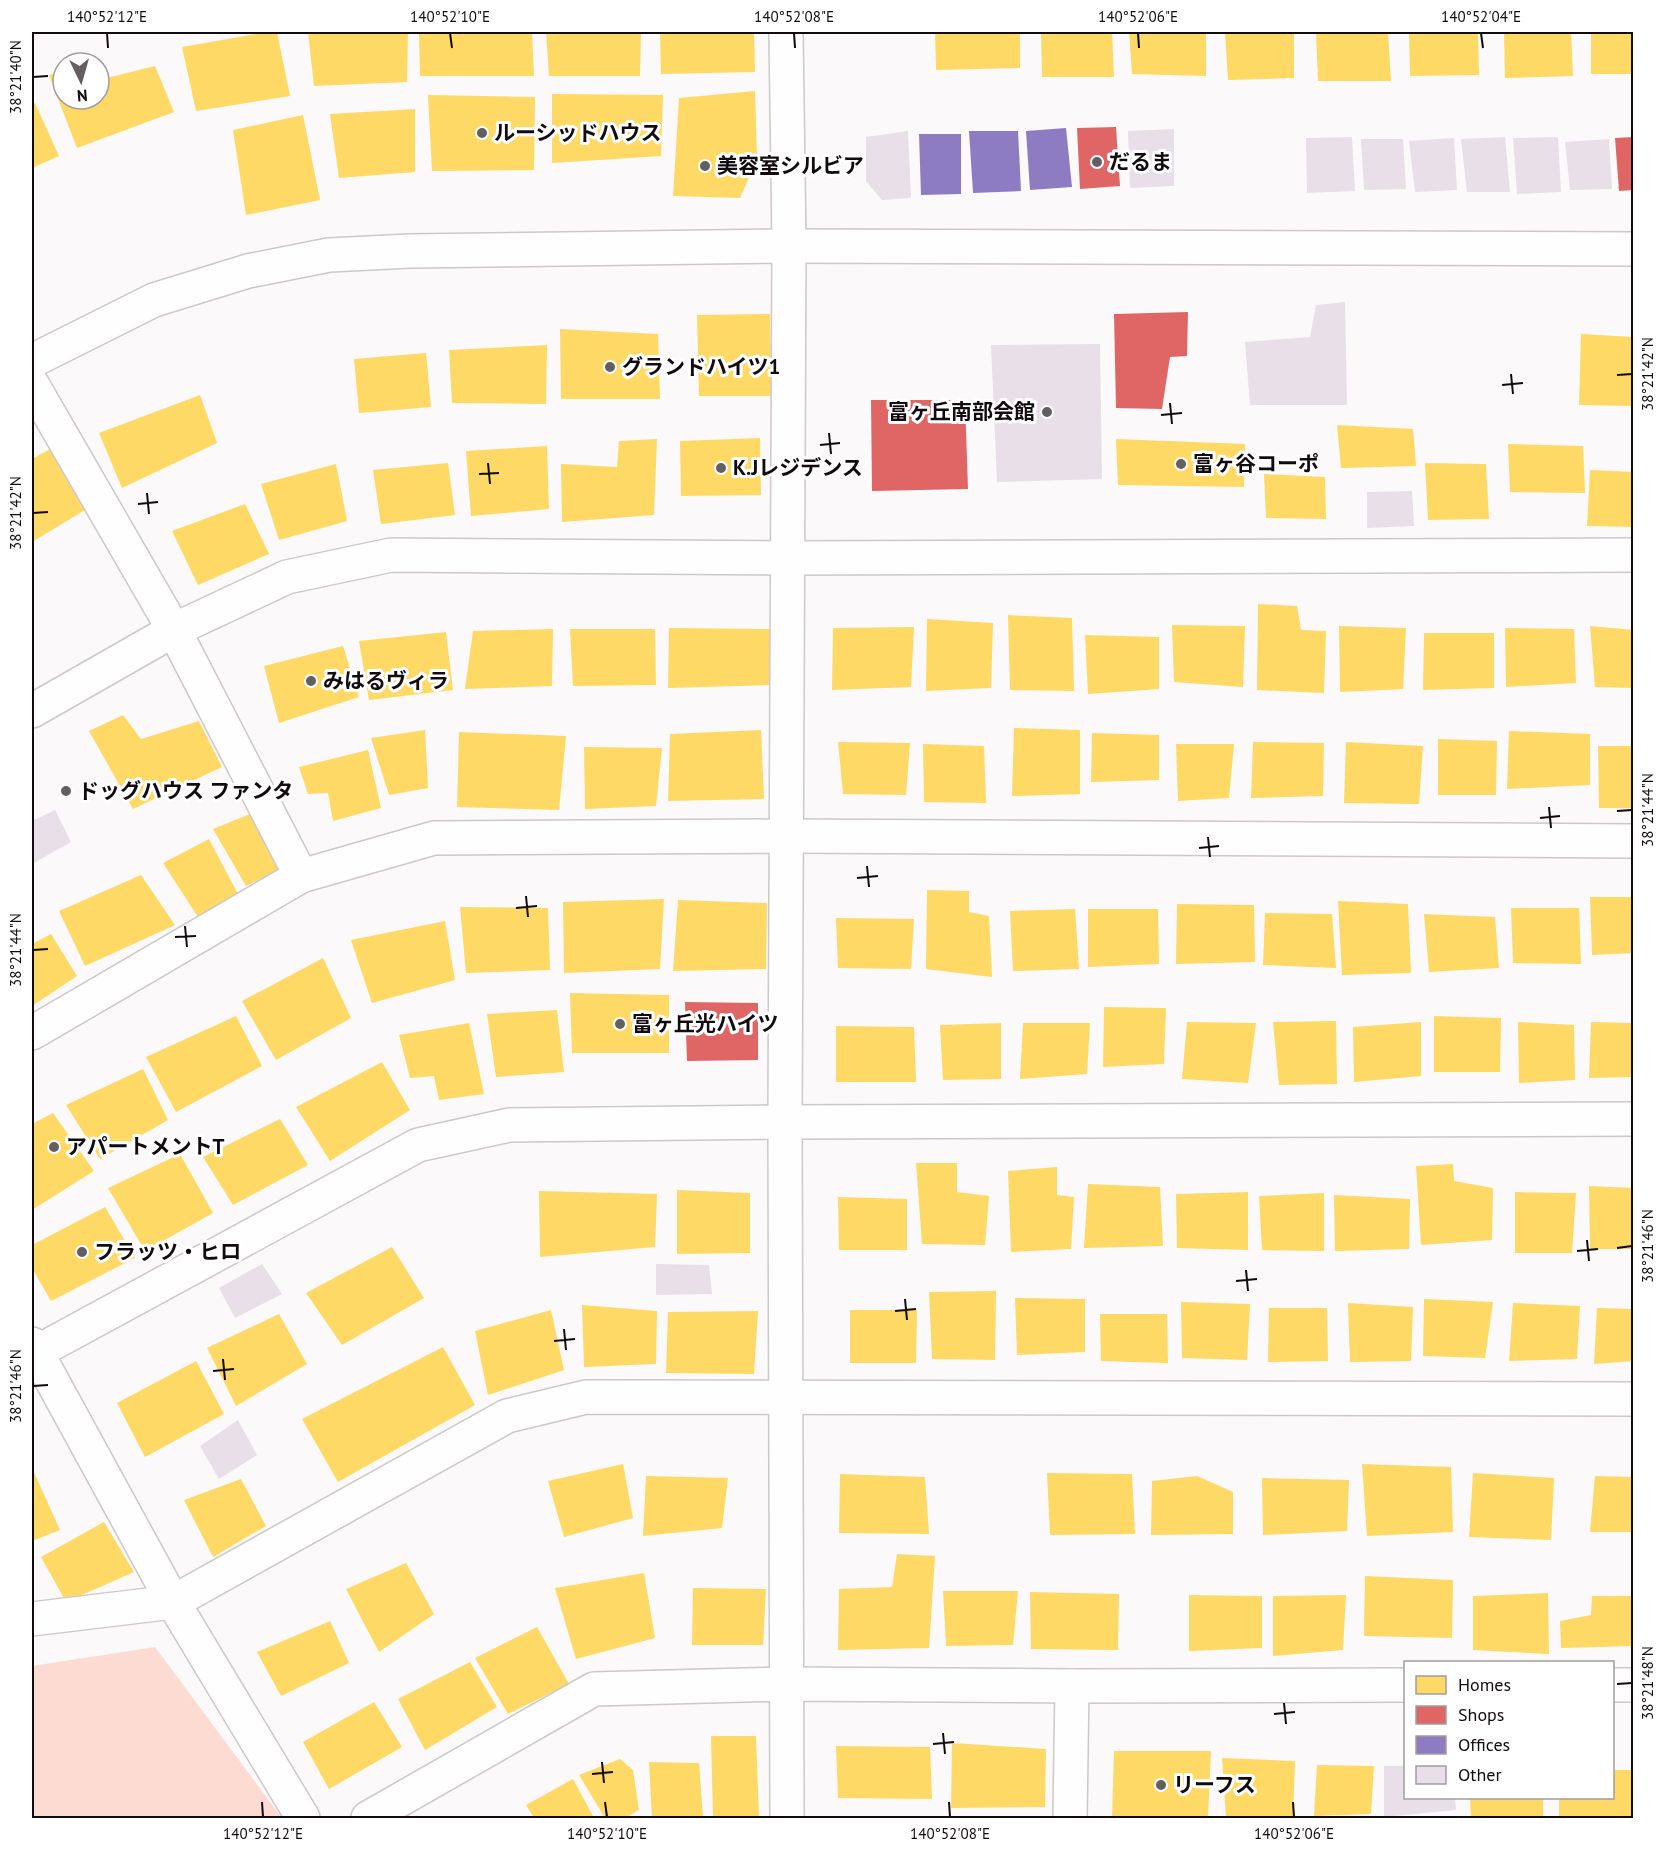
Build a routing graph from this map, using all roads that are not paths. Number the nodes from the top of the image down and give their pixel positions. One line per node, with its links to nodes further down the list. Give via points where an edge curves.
1 (786, 32): 2 (street)
2 (789, 246): 3 (street); 4 (street, via 328,255 248,271 154,300); 7 (street)
3 (1634, 249)
4 (32, 361)
5 (32, 384): 8 (street)
6 (1634, 555): 7 (street)
7 (787, 558): 8 (street, via 391,555 287,577); 10 (street)
8 (174, 630): 9 (street); 12 (street)
9 (32, 711)
10 (786, 836): 11 (street); 12 (street, via 434,838); 15 (street)
11 (1634, 841)
12 (301, 876): 13 (street)
13 (32, 1032)
14 (1634, 1119): 15 (street)
15 (785, 1122): 16 (street, via 509,1125 418,1145); 17 (street)
16 (34, 1348): 19 (street)
17 (786, 1398): 18 (street); 19 (street, via 586,1397 507,1416); 21 (street)
18 (1634, 1399)
19 (173, 1602): 20 (street); 26 (street)
20 (32, 1619)
21 (786, 1684): 25 (street); 27 (street, via 594,1689); 28 (street)
22 (1404, 1685): 25 (street)
23 (1614, 1685): 24 (street)
24 (1634, 1685)
25 (1072, 1686): 29 (street)
26 (303, 1818)
27 (368, 1818)
28 (787, 1818)
29 (1070, 1818)

